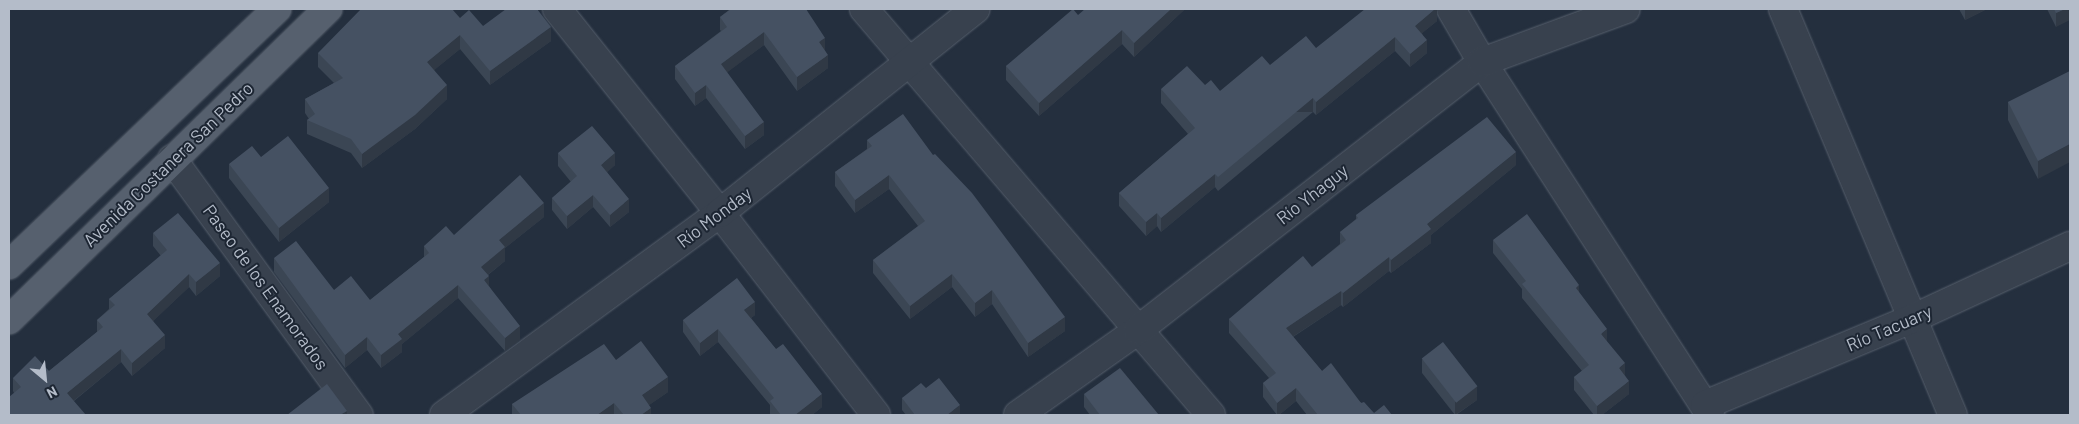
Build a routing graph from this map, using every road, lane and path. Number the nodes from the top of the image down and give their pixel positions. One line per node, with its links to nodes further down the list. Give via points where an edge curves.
1 (277, 9): 14 (main road, Avenida Costanera San Pedro)
2 (328, 9): 11 (main road, Avenida Costanera San Pedro)
3 (557, 9): 12 (street)
4 (864, 9): 9 (street)
5 (976, 9): 9 (street, Río Monday)
6 (1451, 9): 10 (street)
7 (1626, 9): 10 (street, Río Yhaguy)
8 (1783, 9): 15 (street)
9 (911, 62): 12 (street, Río Monday); 17 (street)
10 (1482, 62): 17 (street, Río Yhaguy); 18 (street)
11 (172, 159): 16 (main road, Avenida Costanera San Pedro); 19 (street, Paseo de los Enamorados)
12 (720, 213): 20 (street, Río Monday); 21 (street)
13 (2070, 246): 15 (street, Río Tacuary)
14 (9, 265)
15 (1914, 318): 18 (street, Río Tacuary); 24 (street)
16 (9, 320)
17 (1138, 330): 22 (street, Río Yhaguy); 23 (street)
18 (1708, 410)
19 (359, 415)
20 (444, 415)
21 (876, 415)
22 (1018, 415)
23 (1211, 415)
24 (1954, 415)

